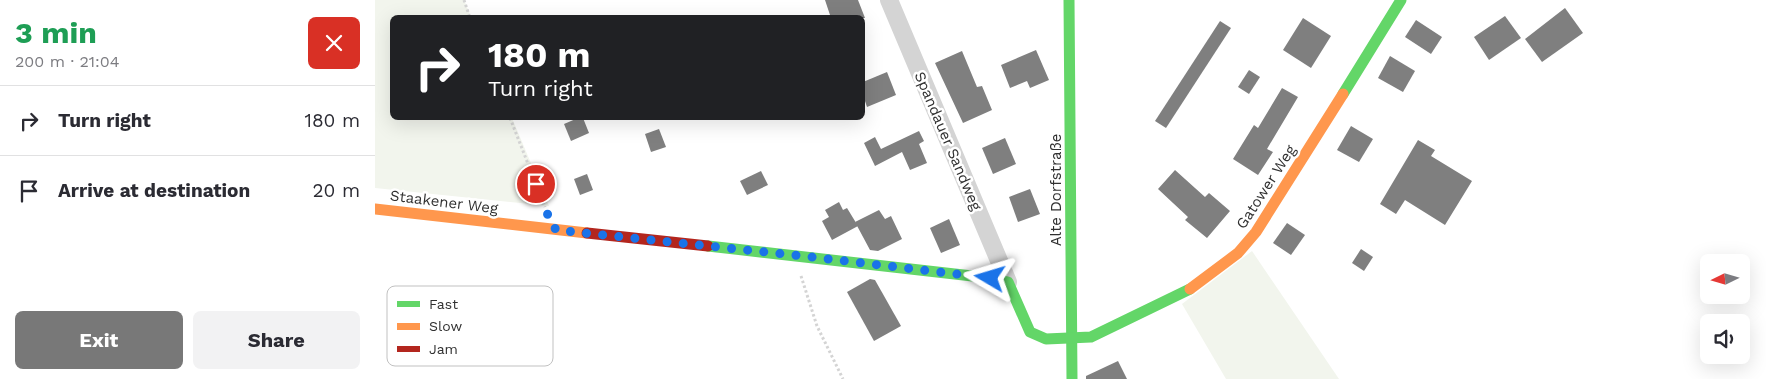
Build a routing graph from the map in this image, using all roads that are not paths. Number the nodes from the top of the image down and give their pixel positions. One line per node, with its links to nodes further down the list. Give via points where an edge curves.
1 (889, 0): 5 (street, Spandauer Sandweg)
2 (1069, 0): 6 (street, Alte Dorfstraße)
3 (1401, 0): 6 (street, Gatower Weg, via 1257,232 1238,253 1189,290 1091,337)
4 (375, 209): 5 (street, Staakener Weg)
5 (1007, 282): 6 (street, via 1030,332 1046,339)
6 (1072, 338): 7 (street, Alte Dorfstraße)
7 (1072, 379)

